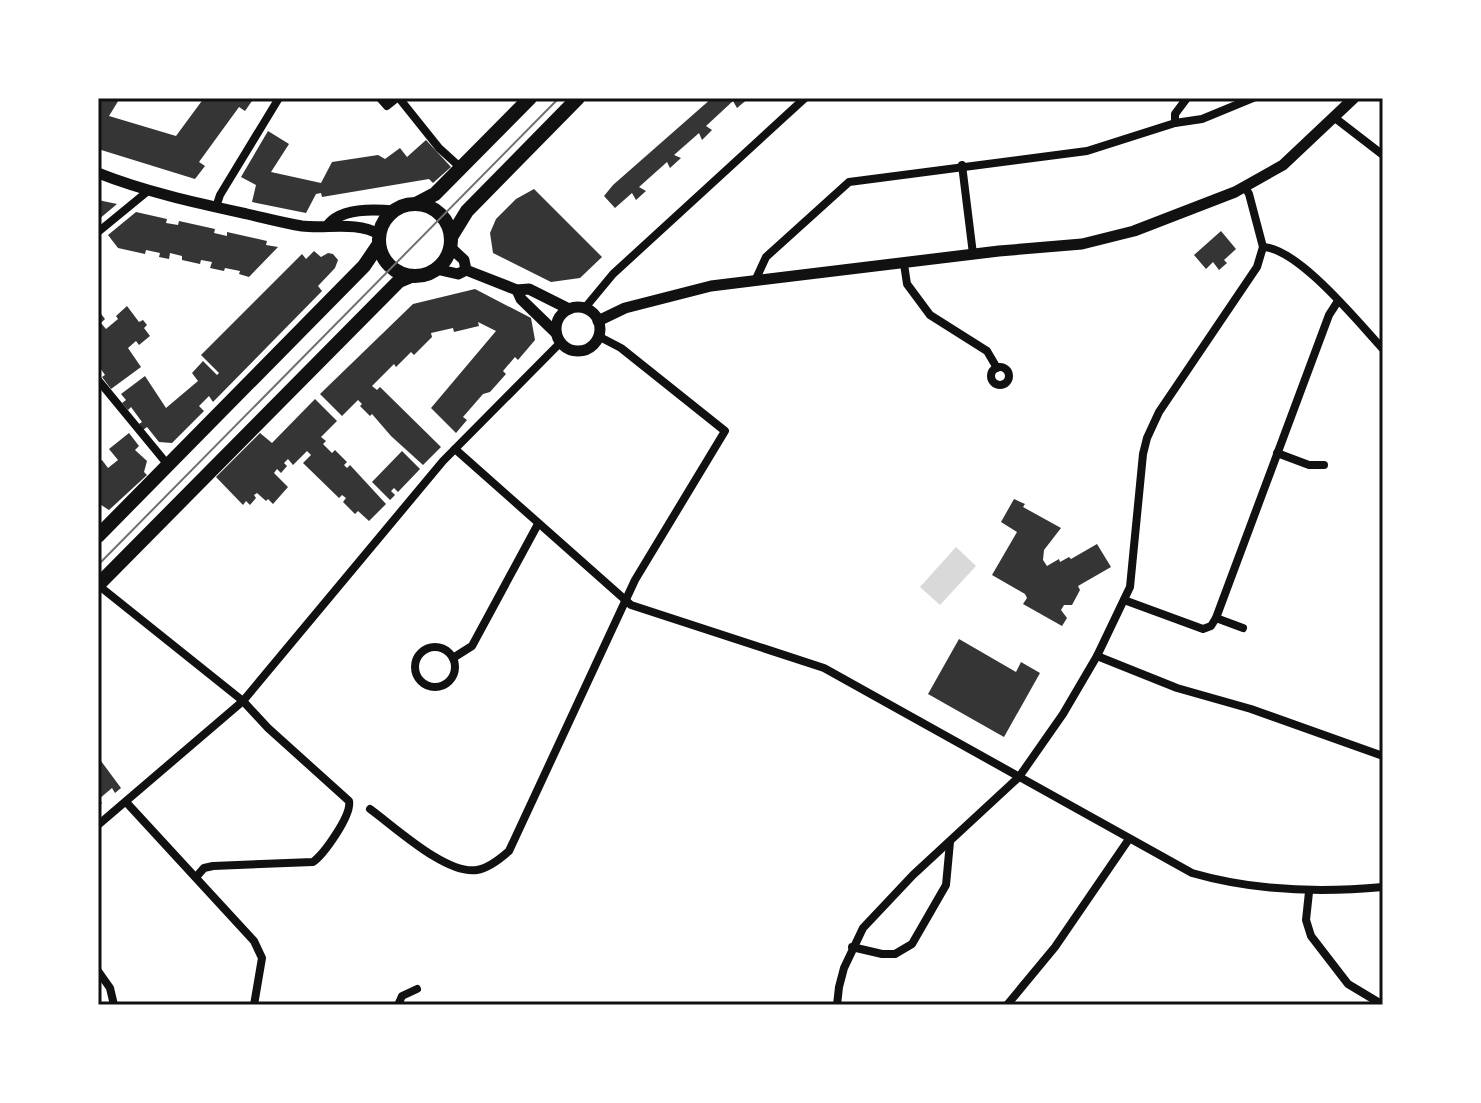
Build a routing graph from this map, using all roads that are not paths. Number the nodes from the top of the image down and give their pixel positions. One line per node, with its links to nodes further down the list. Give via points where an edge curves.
1 (279, 98): 19 (street)
2 (380, 98): 3 (street, via 387,106)
3 (398, 98): 14 (street)
4 (530, 98): 14 (main road)
5 (578, 98): 24 (main road, via 479,198 457,223)
6 (805, 98): 35 (street, via 613,274)
7 (1187, 98): 11 (street)
8 (1253, 98): 11 (street, via 1202,119)
9 (1354, 98): 10 (street)
10 (1335, 118): 12 (street); 16 (street, via 1283,165)
11 (1175, 123): 13 (street, via 1087,151)
12 (1383, 155)
13 (962, 165): 26 (street); 31 (street, via 849,182 766,257)
14 (461, 168): 18 (main road, via 435,194)
15 (98, 173): 17 (street)
16 (1245, 187): 25 (street); 26 (street, via 1179,215 1082,244)
17 (148, 191): 19 (street); 22 (street)
18 (416, 204): 20 (main road); 24 (main road, via 442,217)
19 (216, 207): 21 (street, via 303,226)
20 (394, 211): 21 (street, via 358,212); 23 (main road, via 384,221)
21 (329, 224): 23 (street, via 368,228)
22 (98, 232)
23 (379, 239): 30 (main road, via 384,259); 44 (main road, via 358,273)
24 (450, 242): 28 (main road); 29 (street)
25 (1263, 247): 33 (street, via 1279,249); 49 (street, via 1257,267 1147,438 1132,575)
26 (973, 254): 27 (street)
27 (904, 264): 31 (street); 40 (street, via 907,284 930,315 987,351)
28 (436, 269): 29 (street, via 458,274); 30 (main road)
29 (466, 270): 32 (street)
30 (411, 276): 48 (main road, via 390,290)
31 (755, 281): 36 (street, via 683,293)
32 (517, 290): 34 (street, via 529,289); 38 (street)
33 (1338, 301): 39 (street); 43 (street)
34 (569, 309): 35 (street); 38 (street, via 559,319)
35 (584, 309): 36 (street)
36 (598, 321): 37 (street)
37 (598, 336): 38 (street, via 591,347 578,351); 50 (street, via 621,348 725,431)
38 (558, 338): 42 (street)
39 (1383, 349)
40 (997, 368)
41 (98, 380): 44 (street)
42 (455, 449): 46 (street); 55 (street)
43 (1277, 453): 45 (street); 51 (street)
44 (168, 465): 47 (main road)
45 (1324, 465)
46 (538, 524): 50 (street); 54 (street, via 472,646)
47 (98, 536)
48 (98, 585): 55 (street)
49 (1124, 600): 51 (street, via 1203,629); 53 (street)
50 (625, 601): 57 (street, via 824,668); 59 (street, via 509,851 495,863 477,870 456,869)
51 (1216, 618): 52 (street)
52 (1243, 628)
53 (1097, 656): 56 (street); 57 (street)
54 (453, 658): 54 (street, via 444,648 424,650 415,673 429,687 443,686 453,677)
55 (243, 701): 58 (street); 63 (street, via 343,793 351,809 313,862 213,866)
56 (1383, 756)
57 (1019, 777): 61 (street); 62 (street)
58 (126, 802): 60 (street); 63 (street)
59 (370, 809)
60 (98, 825)
61 (1129, 839): 65 (street, via 1192,873); 73 (street, via 1055,947)
62 (950, 842): 66 (street, via 874,914); 66 (street, via 946,885 912,944 895,954)
63 (197, 876): 70 (street, via 259,949)
64 (1383, 887): 65 (street)
65 (1309, 892): 74 (street, via 1306,920 1311,936 1348,984)
66 (852, 947): 72 (street)
67 (98, 971): 69 (street)
68 (417, 989): 71 (street, via 402,996)
69 (114, 1005)
70 (254, 1005)
71 (398, 1005)
72 (837, 1005)
73 (1007, 1005)
74 (1383, 1005)

